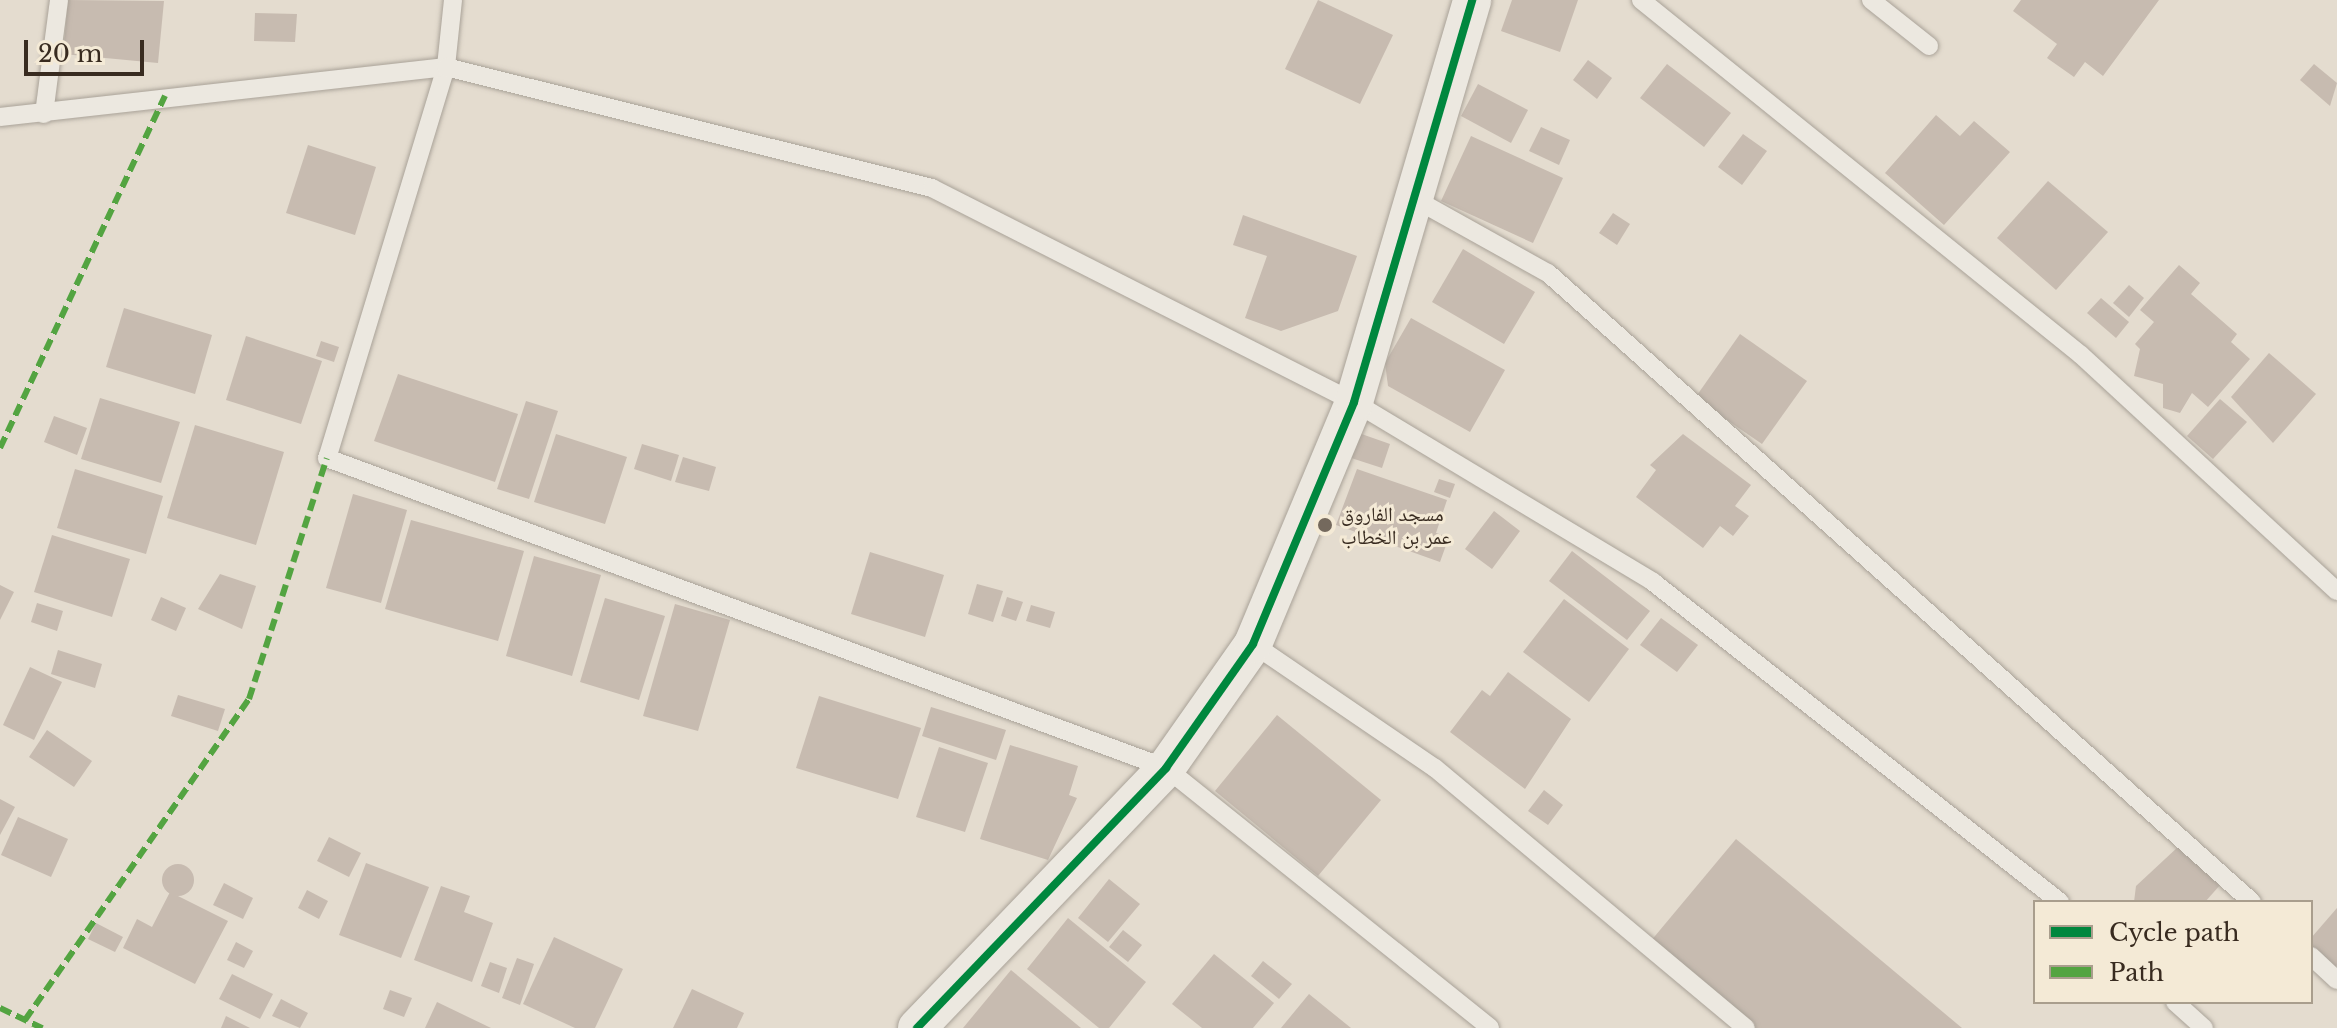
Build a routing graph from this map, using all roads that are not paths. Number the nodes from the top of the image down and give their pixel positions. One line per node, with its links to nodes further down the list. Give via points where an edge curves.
1 (59, 0): 8 (lane)
2 (453, 0): 7 (lane)
3 (1472, 0): 10 (street)
4 (1641, 0): 12 (lane, via 2081,355)
5 (1871, 0): 6 (lane)
6 (1929, 46)
7 (446, 67): 8 (lane); 11 (lane, via 932,188); 14 (lane, via 327,458)
8 (44, 114): 9 (lane)
9 (0, 117)
10 (1413, 198): 11 (street); 16 (lane, via 1548,273)
11 (1354, 402): 13 (street); 15 (lane, via 1653,582)
12 (2337, 591)
13 (1253, 644): 14 (street); 22 (lane, via 1435,768)
14 (1166, 768): 20 (street); 21 (lane)
15 (2057, 900)
16 (2250, 900)
17 (2313, 958): 18 (lane)
18 (2337, 980)
19 (2177, 1004): 23 (lane)
20 (917, 1028)
21 (1490, 1028)
22 (1746, 1028)
23 (2204, 1028)

